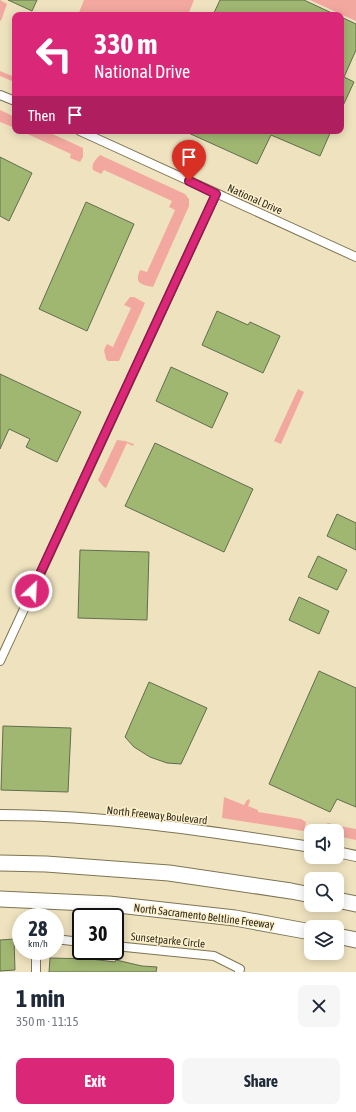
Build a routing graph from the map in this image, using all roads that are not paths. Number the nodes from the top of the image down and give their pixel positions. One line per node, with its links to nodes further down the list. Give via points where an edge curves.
1 (0, 94): 2 (street)
2 (12, 100)
3 (86, 134): 4 (street, National Drive)
4 (216, 194): 5 (street, National Drive); 6 (street)
5 (356, 257)
6 (0, 660)
7 (0, 815): 8 (street, North Freeway Boulevard, via 162,826)
8 (304, 846)
9 (344, 853): 10 (street)
10 (356, 856)
11 (0, 863): 12 (highway, via 169,873)
12 (304, 894)
13 (0, 899): 16 (highway, North Sacramento Beltline Freeway, via 109,904 235,918)
14 (344, 901): 15 (highway)
15 (356, 904)
16 (304, 931)
17 (344, 937): 18 (highway)
18 (356, 940)
19 (124, 947): 21 (street, Sunsetparke Circle, via 214,956)
20 (36, 960): 22 (street)
21 (239, 971)
22 (36, 972)

